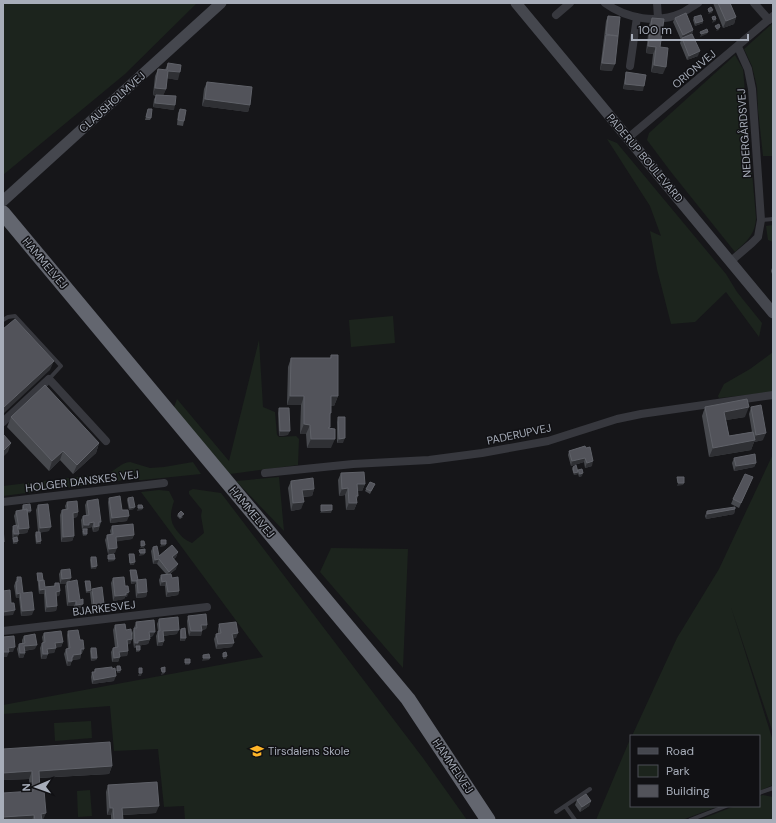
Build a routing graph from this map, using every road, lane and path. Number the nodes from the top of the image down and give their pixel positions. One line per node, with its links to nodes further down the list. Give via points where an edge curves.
1 (220, 3): 15 (street, CLAUSHOLMVEJ)
2 (516, 3): 14 (street, PADERUP BOULEVARD)
3 (570, 3): 8 (street)
4 (605, 3): 9 (street)
5 (657, 3): 10 (street)
6 (698, 3): 10 (street, via 682,13)
7 (754, 3): 11 (street)
8 (556, 15)
9 (637, 17): 10 (street); 13 (street)
10 (658, 18)
11 (771, 18): 12 (street, ORIONVEJ)
12 (738, 47): 14 (street, ORIONVEJ); 18 (street, NEDERGÅRDSVEJ, via 748,69 752,89)
13 (630, 66)
14 (628, 138): 19 (street, PADERUP BOULEVARD)
15 (3, 201)
16 (3, 213): 37 (highway, HAMMELVEJ, via 408,699)
17 (773, 219): 18 (lane)
18 (761, 220): 19 (street, NEDERGÅRDSVEJ, via 758,237)
19 (731, 261): 20 (street, PADERUP BOULEVARD)
20 (773, 313)
21 (3, 320): 22 (lane, via 14,316 61,366)
22 (49, 378): 24 (street); 25 (street)
23 (773, 395): 26 (street, PADERUPVEJ, via 641,414 548,441 482,453 429,460 353,464)
24 (3, 422)
25 (106, 441)
26 (265, 473)
27 (164, 483): 28 (street, HOLGER DANSKES VEJ)
28 (3, 502)
29 (207, 607): 30 (street, BJARKESVEJ)
30 (3, 631)
31 (773, 788): 33 (lane)
32 (590, 789): 34 (lane)
33 (760, 793)
34 (565, 806): 36 (lane); 38 (lane)
35 (723, 807): 39 (lane)
36 (556, 812)
37 (488, 820)
38 (574, 820)
39 (690, 820)

